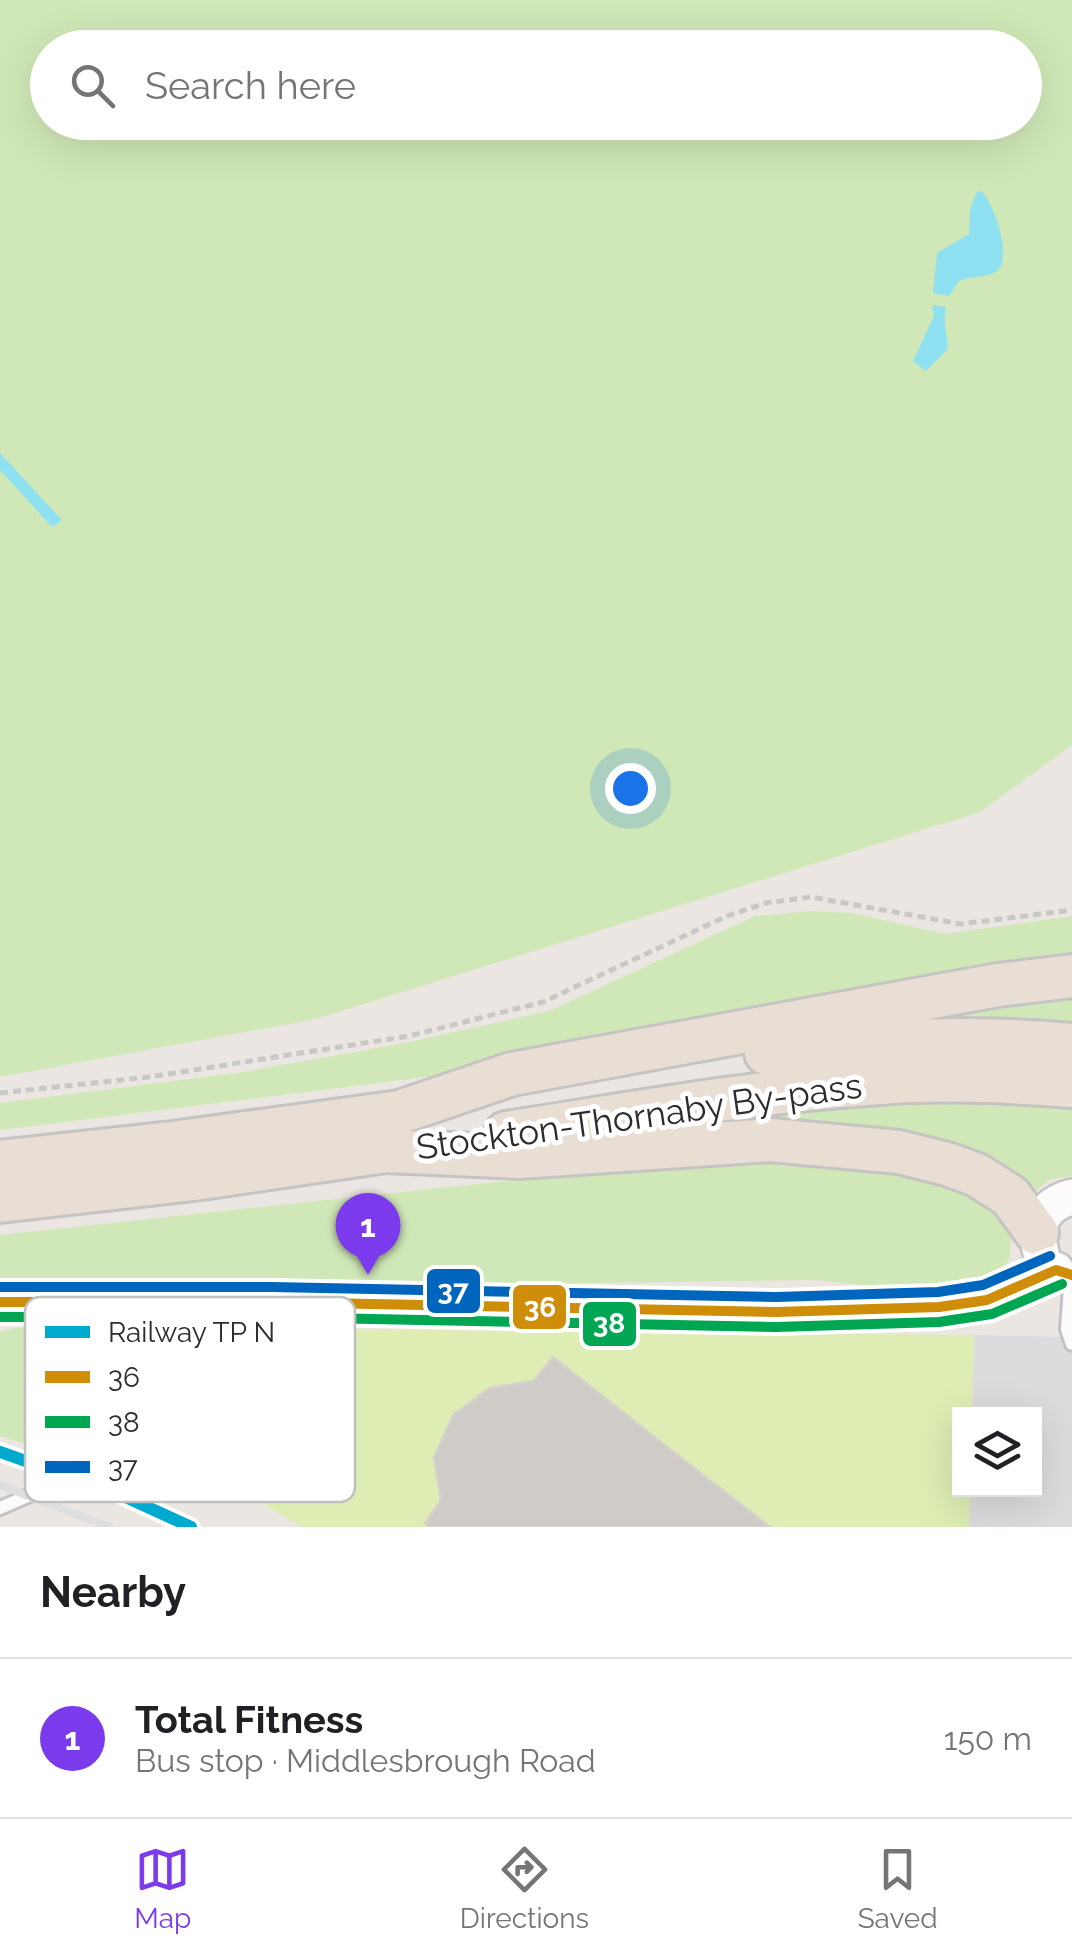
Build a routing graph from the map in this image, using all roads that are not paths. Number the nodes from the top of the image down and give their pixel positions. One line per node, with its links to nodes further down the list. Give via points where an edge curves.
1 (1072, 976): 4 (highway, via 512,1074)
2 (1072, 1045): 4 (highway, Stockton-Thornaby By-pass, via 804,1048)
3 (1072, 1086): 4 (highway, Stockton-Thornaby By-pass, via 882,1082)
4 (393, 1131): 5 (highway, via 172,1143); 7 (highway, via 194,1179); 8 (highway, via 519,1157 770,1140 900,1152 977,1175 1010,1196)
5 (0, 1162)
6 (1072, 1197): 8 (main road, via 1048,1210)
7 (0, 1200)
8 (1059, 1263): 9 (main road, via 987,1300 939,1307 776,1312); 10 (lane)
9 (355, 1304)
10 (1072, 1344)
11 (25, 1497): 12 (lane)
12 (0, 1508)

